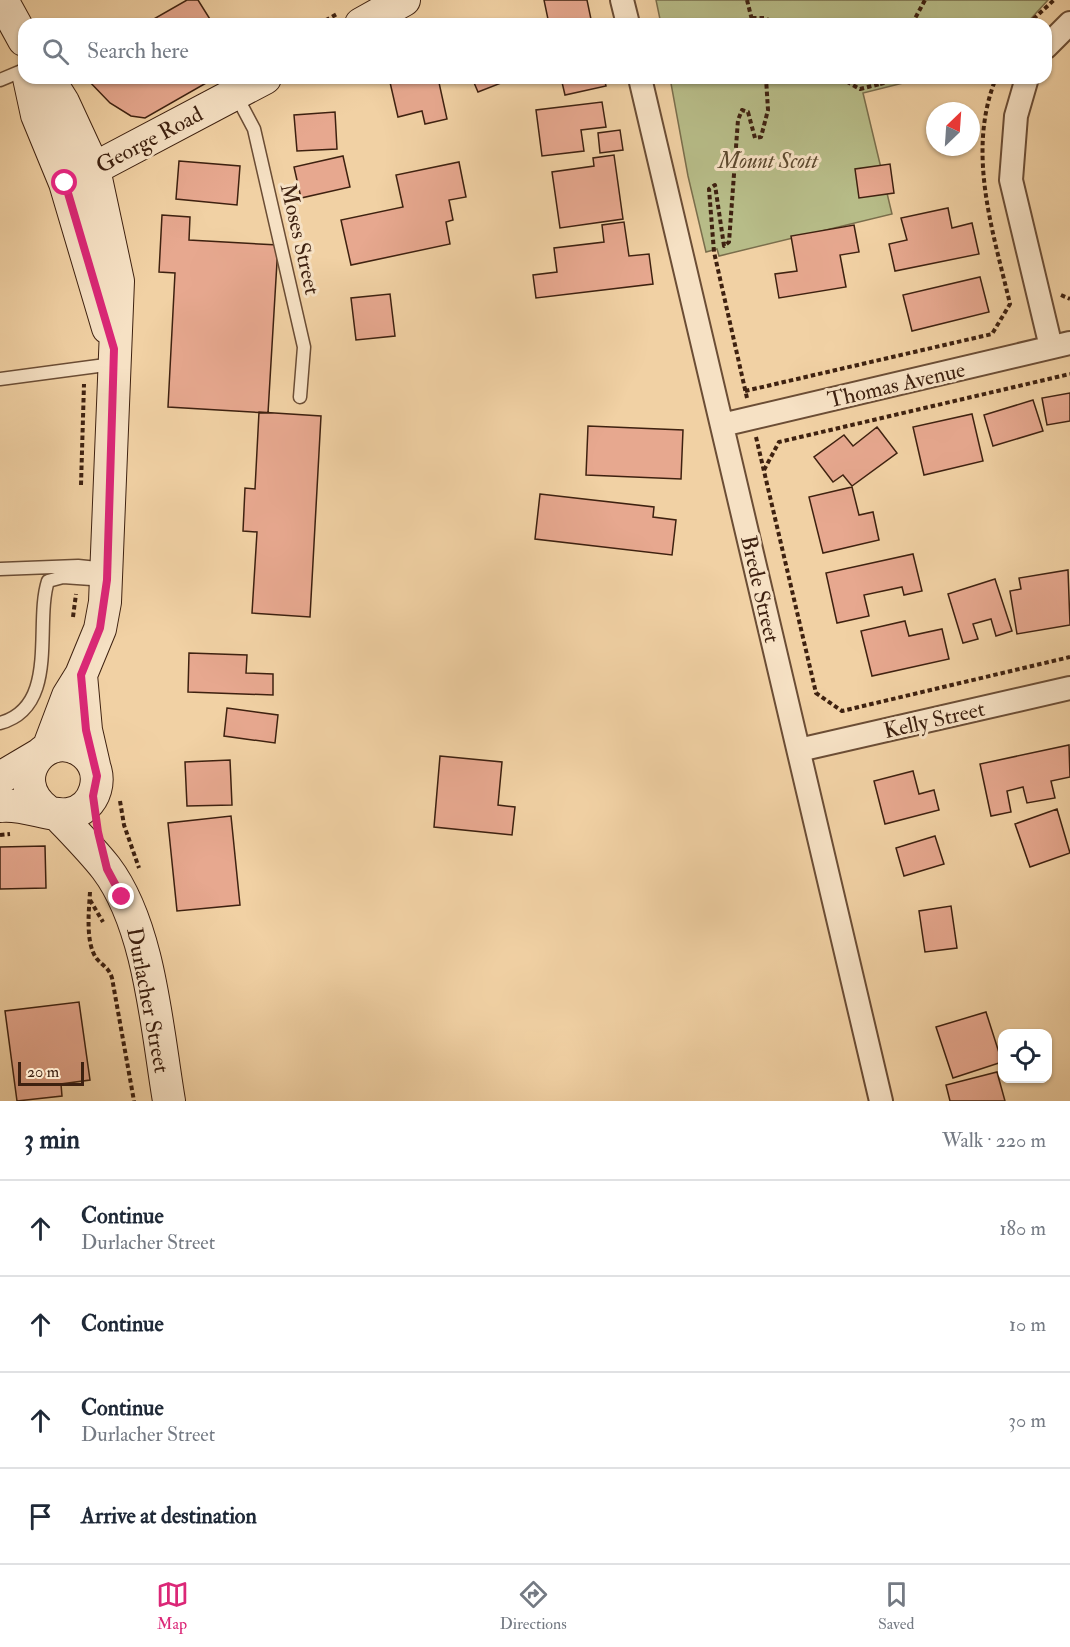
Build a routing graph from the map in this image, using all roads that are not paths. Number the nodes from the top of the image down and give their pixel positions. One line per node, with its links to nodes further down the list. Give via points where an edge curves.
1 (2, 0): 7 (main road)
2 (404, 0): 4 (main road)
3 (622, 0): 5 (street)
4 (372, 18)
5 (626, 18)
6 (1070, 23): 8 (street)
7 (18, 32)
8 (1052, 41)
9 (18, 72): 10 (lane)
10 (0, 80)
11 (30, 84): 18 (main road, via 37,115)
12 (52, 84): 17 (main road)
13 (254, 84): 16 (main road, George Road)
14 (641, 84): 23 (street, Brede Street)
15 (1025, 84): 19 (street, via 1016,116 1011,180)
16 (236, 94): 17 (main road, George Road); 22 (lane, Moses Street, via 254,129 304,347)
17 (94, 169): 18 (main road, George Road); 20 (main road, via 118,281)
18 (65, 183): 20 (main road)
19 (1060, 345): 23 (street, Thomas Avenue)
20 (104, 360): 21 (lane); 25 (main road)
21 (0, 379)
22 (300, 397)
23 (722, 425): 29 (street, Brede Street)
24 (0, 568): 25 (lane, via 78,566)
25 (107, 575): 26 (main road, via 100,628); 28 (lane, via 48,581 44,594 42,664 33,697 13,720)
26 (81, 675): 30 (main road); 31 (main road)
27 (1070, 688): 29 (street, Kelly Street)
28 (0, 723)
29 (799, 750): 38 (street, Brede Street)
30 (43, 752): 31 (main road, via 58,746 79,750); 32 (main road); 35 (main road, via 29,774 28,784 38,804)
31 (94, 765): 33 (main road, via 97,776)
32 (0, 778)
33 (93, 796): 35 (main road, via 78,811); 36 (main road, Durlacher Street)
34 (0, 806): 35 (main road, via 12,804)
35 (51, 812): 36 (main road, Durlacher Street)
36 (107, 869): 37 (main road, Durlacher Street, via 132,916 142,945)
37 (169, 1101)
38 (881, 1101)

